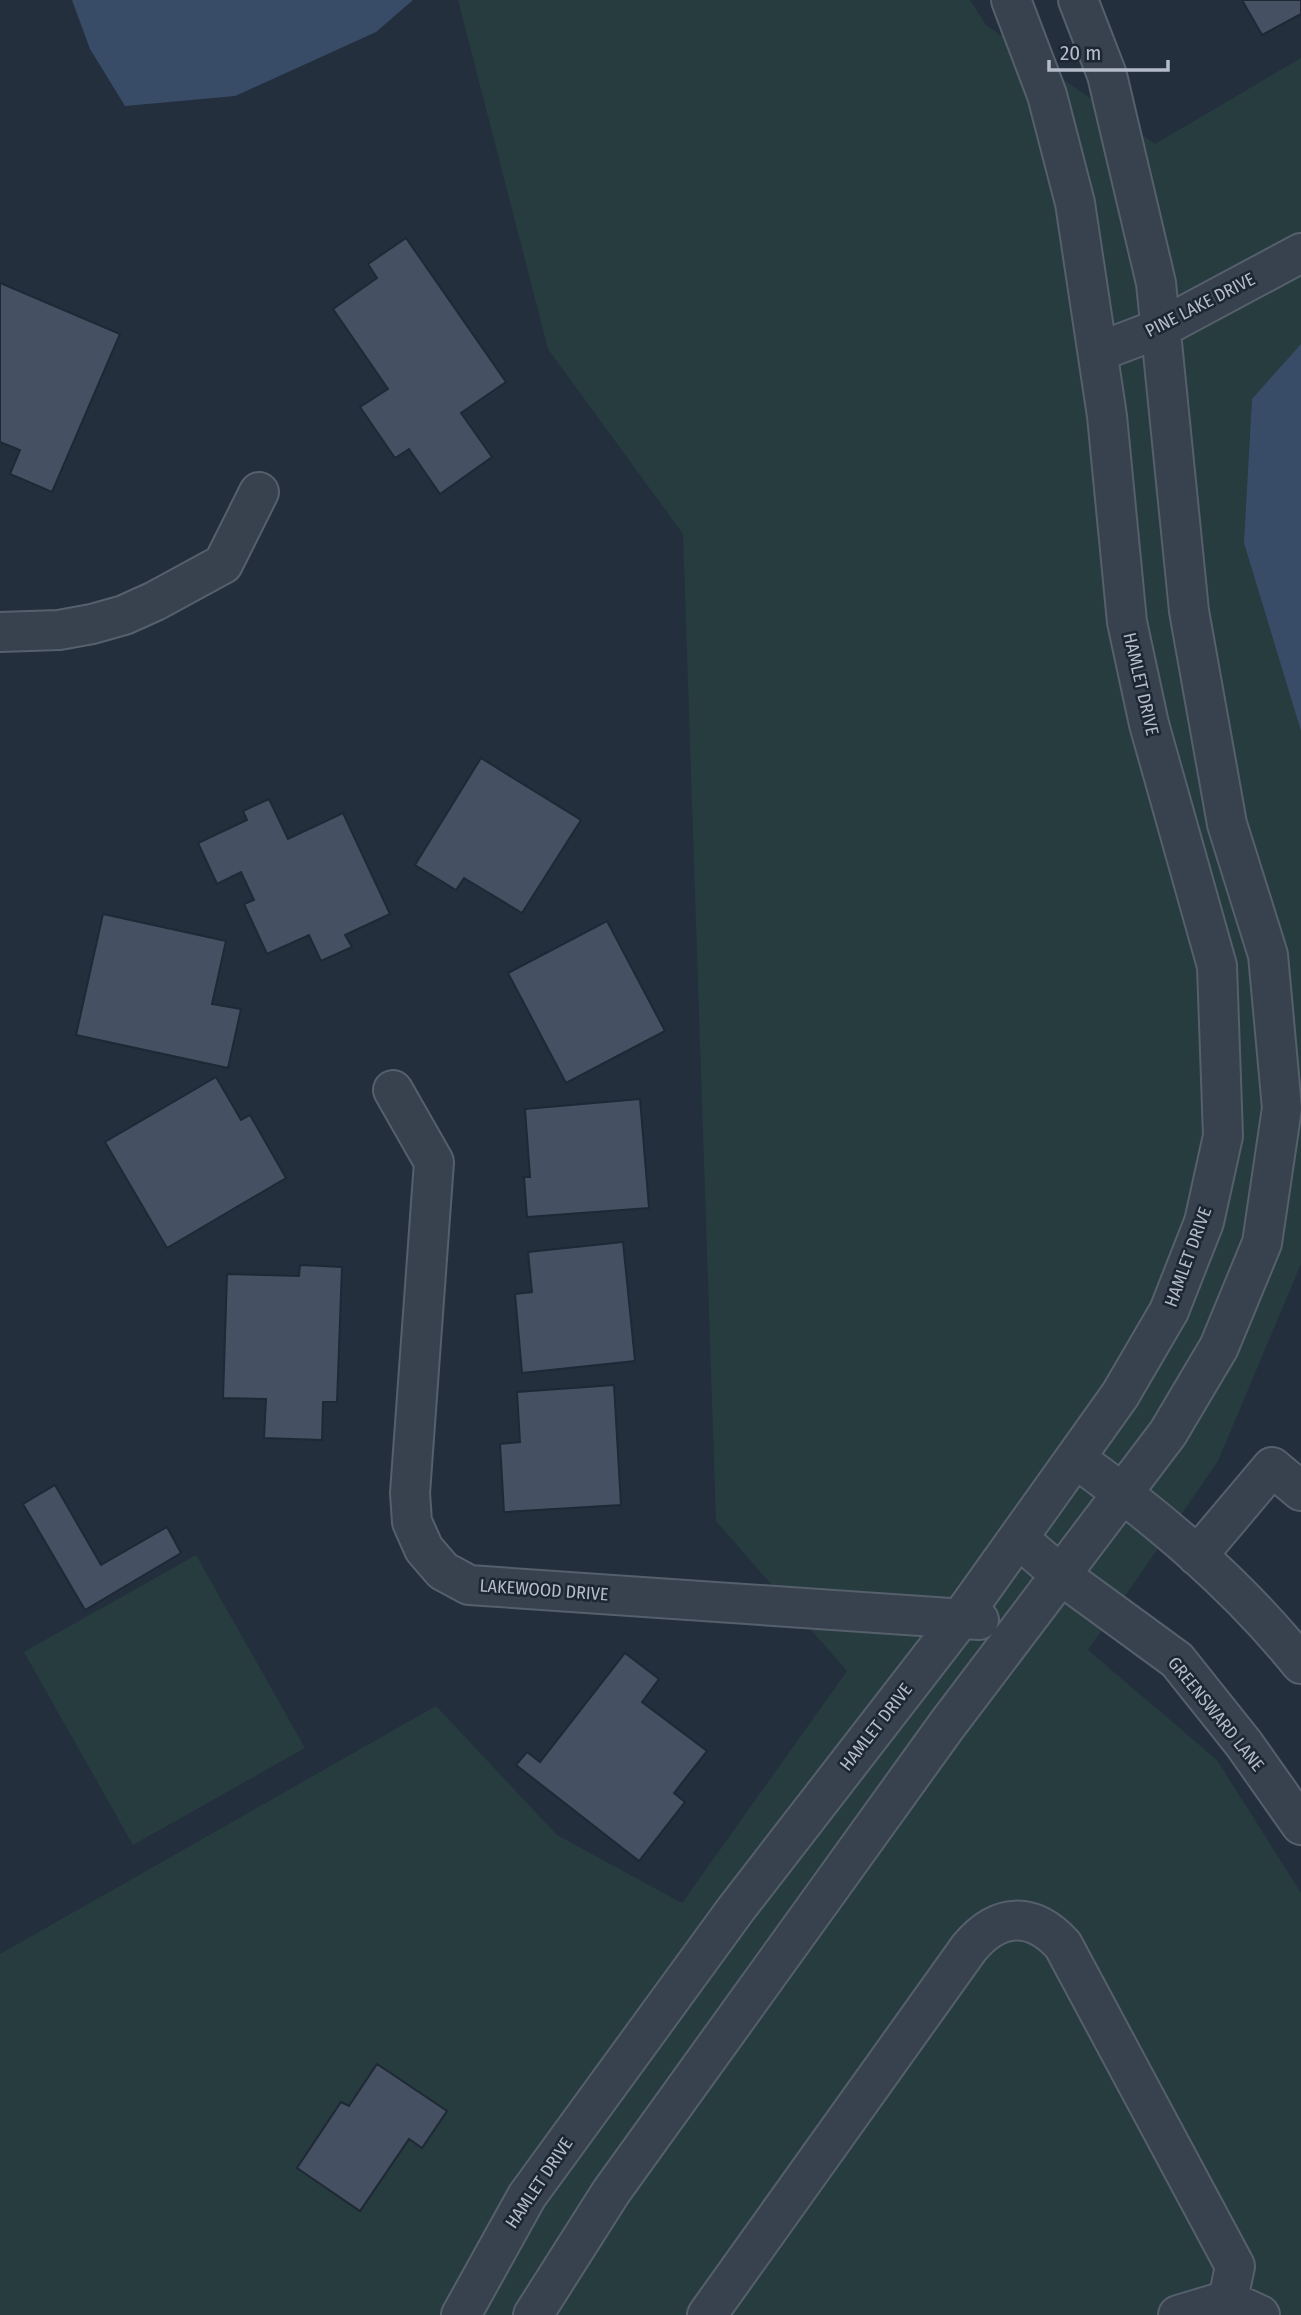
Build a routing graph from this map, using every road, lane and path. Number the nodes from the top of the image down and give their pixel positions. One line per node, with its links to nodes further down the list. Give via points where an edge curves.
1 (1011, 0): 5 (street, HAMLET DRIVE, via 1047,95 1075,202)
2 (1079, 0): 4 (street, via 1107,75 1156,283)
3 (1301, 253): 4 (street, PINE LAKE DRIVE)
4 (1161, 328): 5 (street, PINE LAKE DRIVE); 11 (street, via 1189,611 1227,824 1268,955 1282,1108 1257,1256 1219,1347 1168,1433)
5 (1098, 352): 9 (street, HAMLET DRIVE, via 1127,622 1149,724 1217,966 1223,1136 1204,1222 1169,1311 1120,1395)
6 (259, 492): 7 (street, via 223,564 155,601 92,624)
7 (0, 632)
8 (393, 1090): 15 (street, LAKEWOOD DRIVE, via 434,1162 410,1493 412,1522 443,1571 469,1585)
9 (1075, 1458): 11 (street); 12 (street, HAMLET DRIVE)
10 (1301, 1491): 13 (street, via 1272,1466)
11 (1123, 1493): 13 (street); 14 (street)
12 (1019, 1539): 14 (street, GREENSWARD LANE); 15 (street, HAMLET DRIVE)
13 (1197, 1556): 17 (street, via 1270,1626)
14 (1062, 1576): 16 (street); 18 (street, GREENSWARD LANE, via 1177,1660)
15 (961, 1618): 16 (street, LAKEWOOD DRIVE); 20 (street, HAMLET DRIVE, via 736,1909 527,2196)
16 (1023, 1625): 21 (street, via 611,2192)
17 (1301, 1664)
18 (1301, 1825)
19 (1244, 2308): 22 (street, via 1235,2266 1063,1945 1050,1931 1016,1920 997,1923 969,1948); 23 (street)
20 (461, 2315)
21 (533, 2315)
22 (707, 2315)
23 (1178, 2315)

